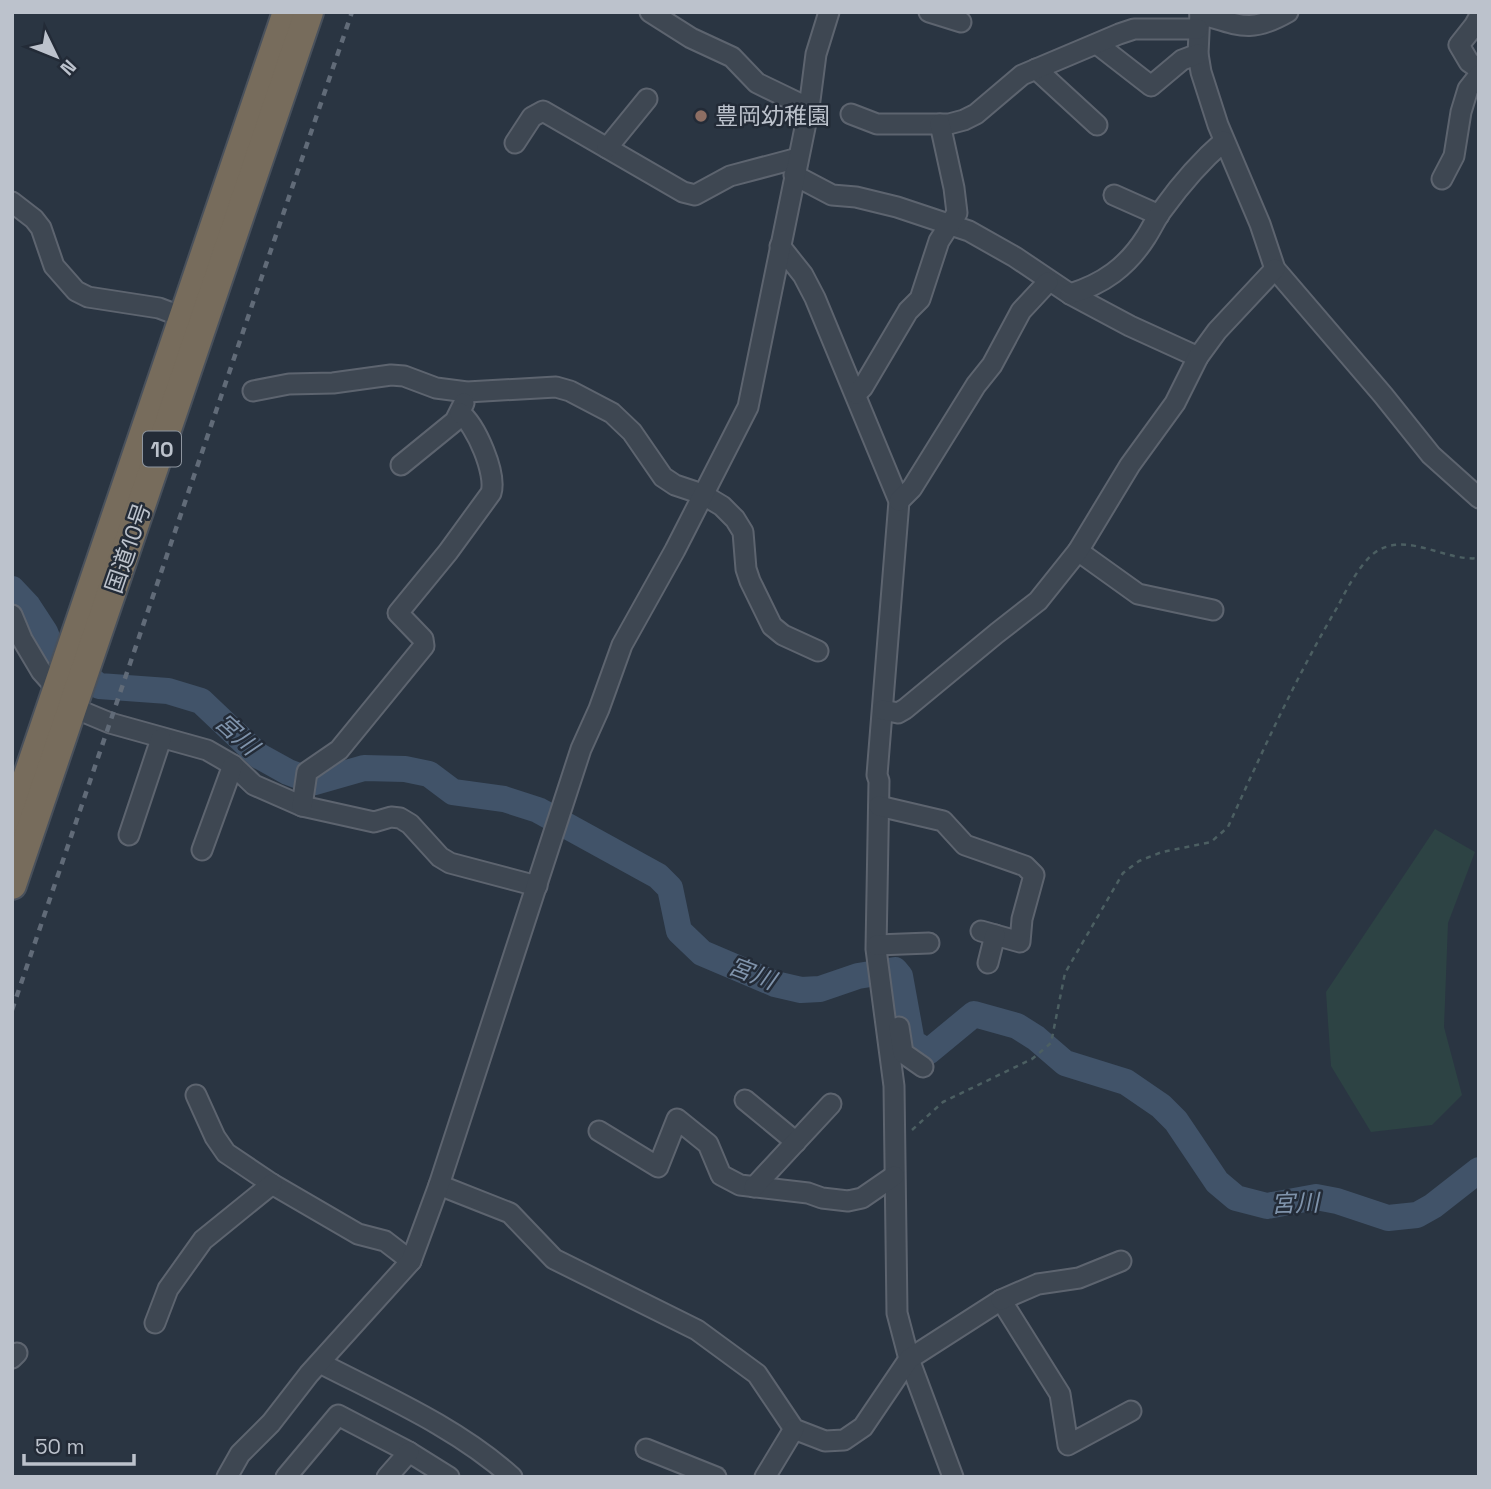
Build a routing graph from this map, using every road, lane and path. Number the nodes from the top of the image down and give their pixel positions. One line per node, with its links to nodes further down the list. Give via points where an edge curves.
1 (287, 12): 33 (highway, 国道10号 / 10)
2 (309, 12): 33 (highway, 国道10号 / 10)
3 (650, 12): 16 (street, via 732,57 757,83)
4 (829, 12): 16 (street, via 816,54)
5 (929, 12): 9 (street)
6 (1287, 12): 8 (street, via 1271,22 1247,27)
7 (1479, 17): 13 (street, via 1459,45)
8 (1199, 18): 10 (street, via 1134,29); 11 (street)
9 (961, 22)
10 (1097, 44): 11 (street, via 1151,86 1182,60); 12 (street)
11 (1198, 54): 20 (street)
12 (1036, 69): 18 (street, via 1014,80 976,114); 19 (street)
13 (1479, 69)
14 (1479, 75): 24 (street, via 1468,89 1454,156)
15 (647, 99): 22 (street)
16 (809, 108): 23 (street)
17 (851, 114): 18 (street, via 877,124)
18 (940, 124): 28 (street, via 957,207)
19 (1097, 125)
20 (1224, 141): 27 (street, via 1199,164); 30 (street)
21 (515, 143): 22 (street, via 532,117 543,111)
22 (607, 148): 23 (street, via 695,195 730,176)
23 (796, 167): 28 (street, via 832,195 856,197); 29 (street)
24 (1442, 179)
25 (1114, 195): 27 (street)
26 (12, 202): 33 (street, via 41,228 54,266 76,291 159,308)
27 (1159, 215): 32 (street, via 1124,265 1109,278)
28 (951, 224): 31 (street, via 1014,257); 37 (street, via 939,241 920,299)
29 (780, 246): 37 (street, via 815,298); 40 (street, via 748,407)
30 (1275, 270): 34 (street); 41 (street, via 1431,455)
31 (1048, 282): 32 (street); 42 (street, via 1021,311 992,365)
32 (1070, 294): 34 (street)
33 (193, 321): 48 (highway, 国道10号 / 10)
34 (1198, 357): 43 (street, via 1175,403 1130,465)
35 (253, 391): 36 (street, via 391,375)
36 (467, 392): 38 (street); 40 (street, via 556,387 570,391 621,421 663,477)
37 (856, 394): 42 (street)
38 (460, 413): 39 (street); 52 (street, via 469,419 491,470 491,493 398,612 424,646 339,750 307,772)
39 (401, 466)
40 (702, 494): 47 (street, via 722,506 743,532 746,569 772,626); 58 (street, via 622,645 581,749)
41 (1479, 498)
42 (900, 501): 49 (street)
43 (1078, 551): 45 (street, via 1138,594); 49 (street, via 1038,601 912,704 898,713)
44 (1479, 558): 69 (path, via 1418,547 1379,550 1356,574 1309,655 1228,827 1211,842 1162,852 1123,873 1065,973 1051,1043 1032,1059 943,1102 912,1129)
45 (1213, 610)
46 (12, 615): 48 (street, via 41,671)
47 (818, 650)
48 (66, 698): 50 (street, via 110,723); 54 (highway, 国道10号 / 10); 57 (highway, 国道10号 / 10)
49 (883, 710): 53 (street)
50 (161, 739): 51 (street, via 207,750); 55 (street)
51 (233, 765): 52 (street, via 254,785); 56 (street)
52 (302, 806): 58 (street, via 374,822 400,818 450,863)
53 (879, 806): 60 (street); 61 (street, via 943,821 965,845 1025,866 1034,876 1020,942 988,933)
54 (12, 821)
55 (129, 835)
56 (202, 850)
57 (12, 885)
58 (537, 886): 72 (street)
59 (929, 943): 60 (street)
60 (876, 947): 62 (street)
61 (988, 963)
62 (881, 992): 63 (street, via 895,1007 903,1053); 69 (street, via 894,1086)
63 (923, 1067)
64 (196, 1095): 71 (street, via 226,1153)
65 (745, 1100): 68 (street)
66 (831, 1104): 68 (street)
67 (599, 1131): 73 (street, via 658,1167 677,1119 708,1144 721,1175)
68 (796, 1142): 73 (street)
69 (894, 1154): 70 (street)
70 (894, 1176): 73 (street, via 862,1198 848,1201); 78 (street, via 897,1313)
71 (272, 1184): 74 (street, via 358,1234 385,1241); 77 (street, via 203,1240 168,1289)
72 (439, 1185): 74 (street); 81 (street, via 510,1213 554,1259 697,1330 757,1374)
73 (754, 1186)
74 (411, 1261): 79 (street)
75 (1121, 1261): 76 (street, via 1079,1278 1038,1284)
76 (1001, 1300): 78 (street); 80 (street, via 1060,1394 1068,1445)
77 (155, 1323)
78 (909, 1359): 81 (street, via 863,1427 844,1440 825,1441); 91 (street)
79 (320, 1363): 84 (street, via 240,1454); 88 (street, via 428,1417)
80 (1131, 1411)
81 (794, 1429): 90 (street)
82 (646, 1449): 89 (street)
83 (409, 1452): 85 (street, via 338,1415); 86 (street); 87 (street)
84 (227, 1477)
85 (286, 1477)
86 (387, 1477)
87 (449, 1477)
88 (512, 1477)
89 (716, 1477)
90 (765, 1477)
91 (953, 1477)

